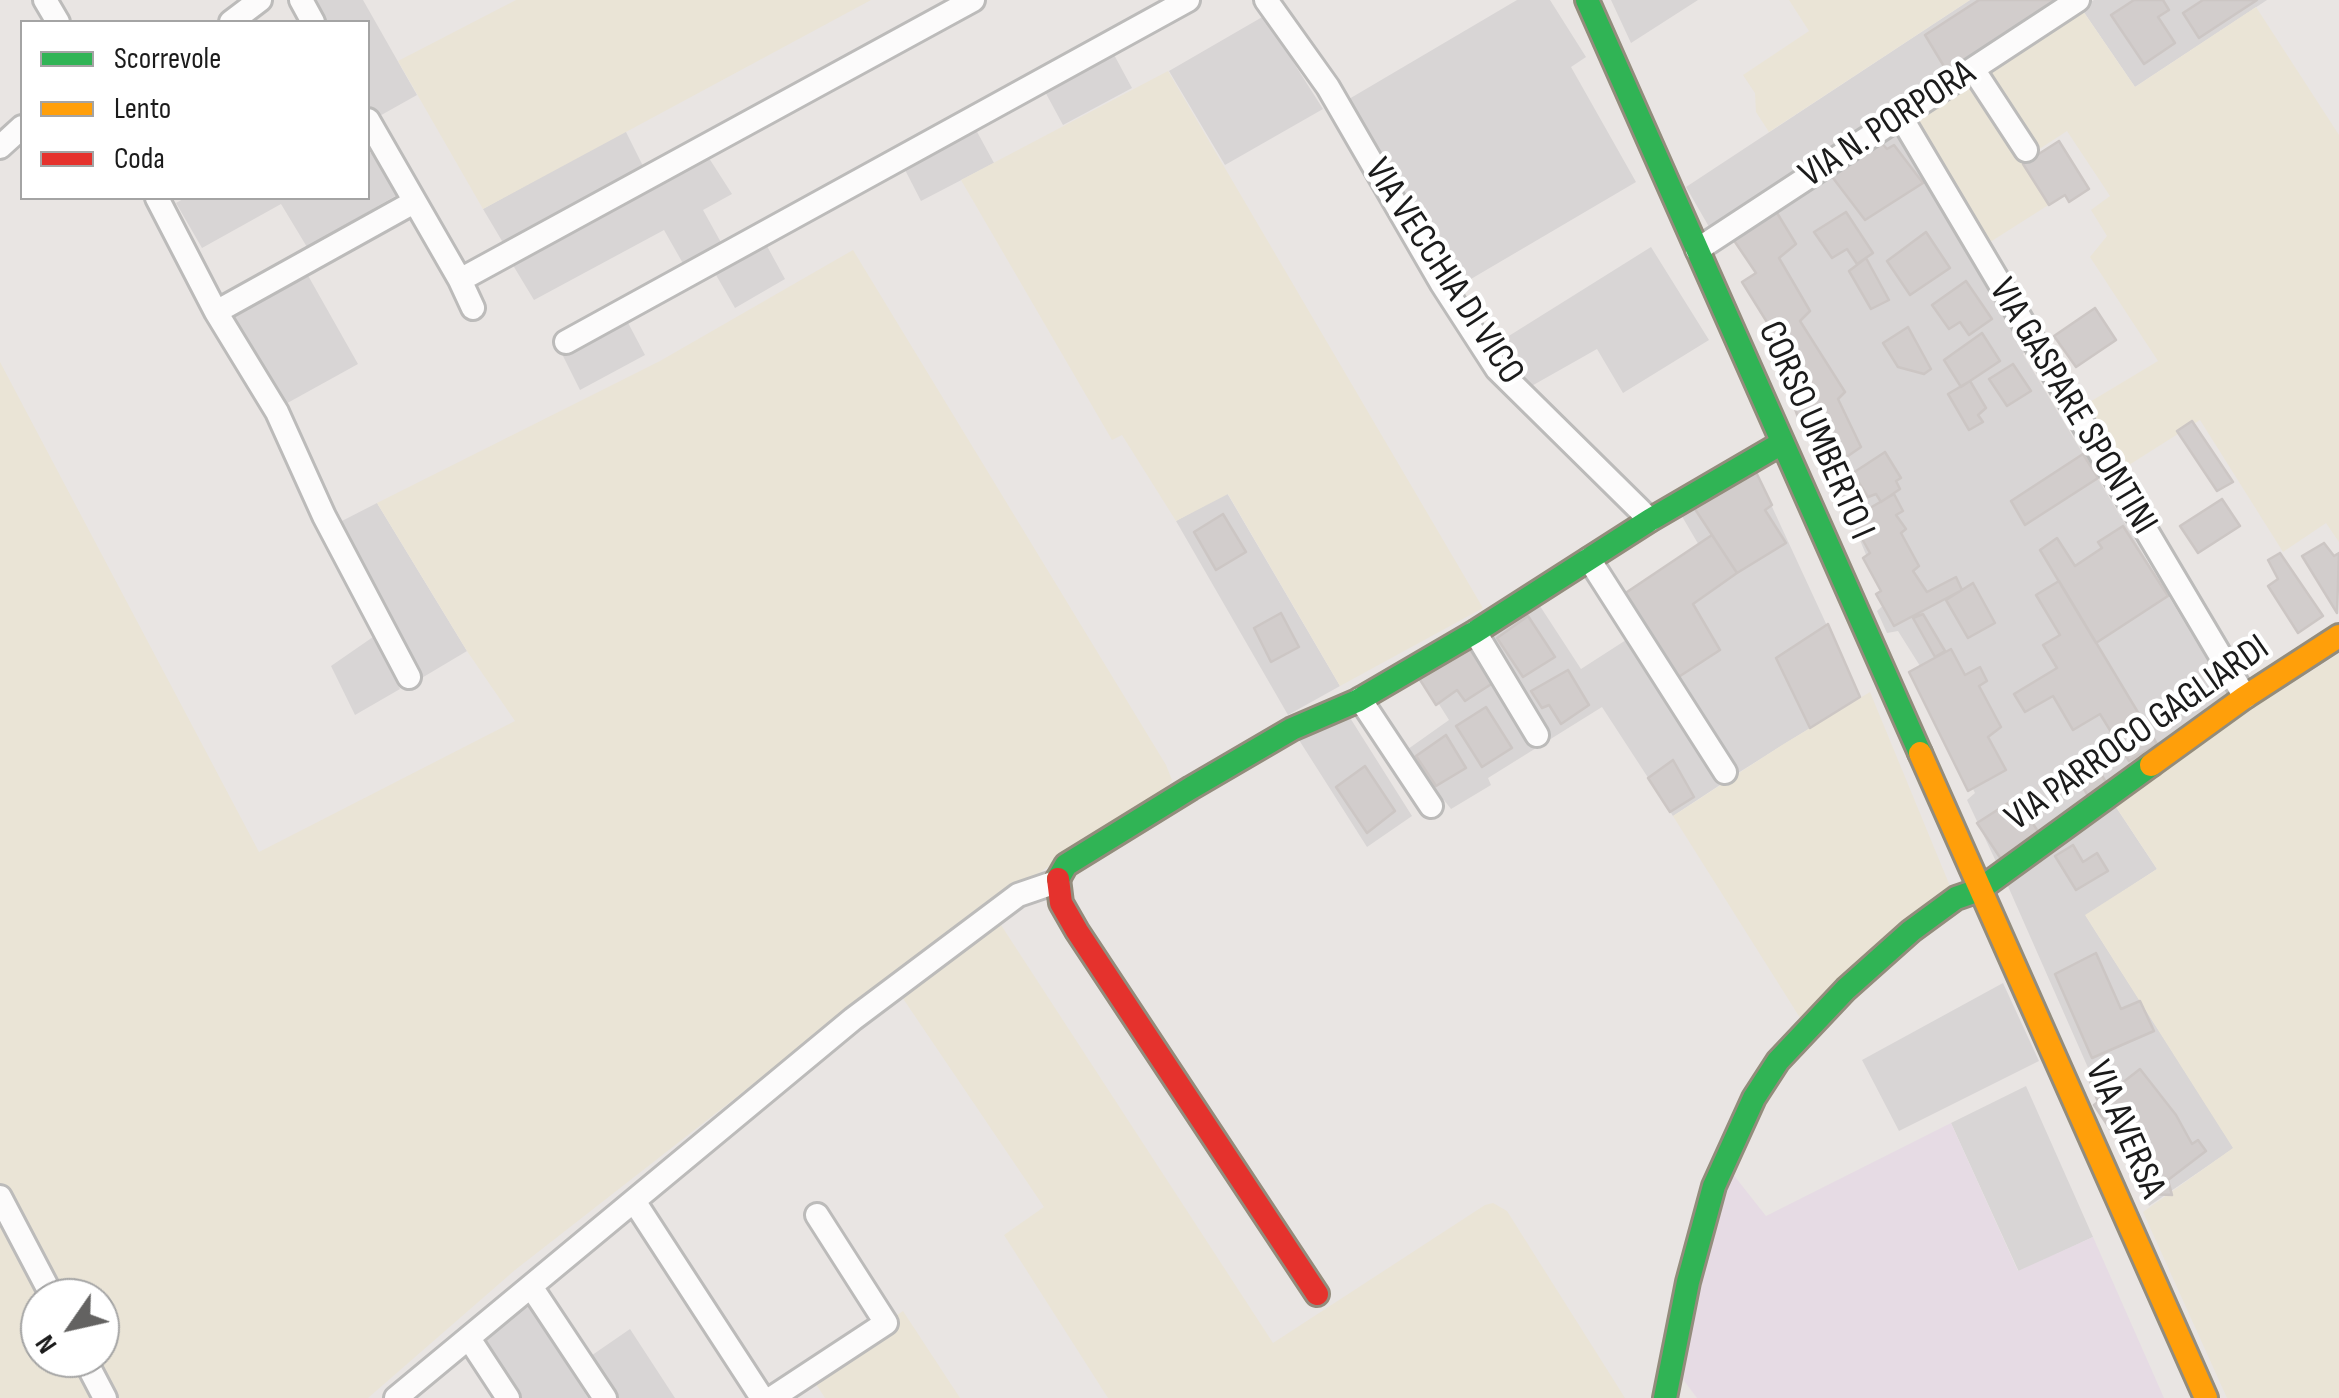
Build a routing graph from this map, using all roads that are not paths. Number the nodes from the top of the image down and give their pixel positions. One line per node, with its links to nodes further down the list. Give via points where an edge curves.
1 (260, 0): 7 (street)
2 (972, 0): 17 (street)
3 (1188, 0): 20 (street)
4 (1266, 0): 22 (street, VIA VECCHIA DI VICO, via 1328,87 1496,369)
5 (1587, 0): 16 (street, CORSO UMBERTO I)
6 (2078, 0): 8 (street, VIA N. PORPORA)
7 (235, 20)
8 (1973, 69): 9 (street, VIA N. PORPORA); 13 (street)
9 (1901, 117): 16 (street, VIA N. PORPORA); 27 (street, VIA GASPARE SPONTINI)
10 (370, 124): 15 (street)
11 (20, 130): 12 (street)
12 (0, 148)
13 (2026, 150)
14 (162, 200): 19 (street)
15 (414, 202): 17 (street); 19 (street)
16 (1698, 250): 21 (street, CORSO UMBERTO I)
17 (460, 280): 18 (street)
18 (473, 308)
19 (216, 312): 26 (street, via 277,412)
20 (566, 342)
21 (1782, 443): 22 (street); 33 (street, CORSO UMBERTO I)
22 (1650, 520): 23 (street)
23 (1589, 560): 24 (street); 30 (street)
24 (1475, 632): 28 (street); 29 (street)
25 (2339, 636): 27 (street, VIA PARROCO GAGLIARDI)
26 (408, 678)
27 (2245, 697): 33 (street, VIA PARROCO GAGLIARDI)
28 (1360, 699): 31 (street); 32 (street, via 1292,729 1191,788 1066,865)
29 (1536, 735)
30 (1725, 772)
31 (1431, 806)
32 (1056, 882): 35 (street, via 1018,894 972,928); 39 (street, via 1077,931)
33 (1979, 890): 46 (street, VIA PARROCO GAGLIARDI, via 1926,920 1846,989 1778,1061 1754,1098 1714,1186); 47 (street, VIA AVERSA)
34 (0, 1197): 37 (street)
35 (634, 1201): 38 (street); 44 (street)
36 (817, 1216): 45 (street, via 886,1323)
37 (43, 1278)
38 (532, 1288): 40 (street); 43 (street)
39 (1317, 1294)
40 (470, 1340): 41 (street); 42 (street)
41 (396, 1398)
42 (508, 1398)
43 (605, 1398)
44 (762, 1398)
45 (772, 1398)
46 (1665, 1398)
47 (2206, 1398)

